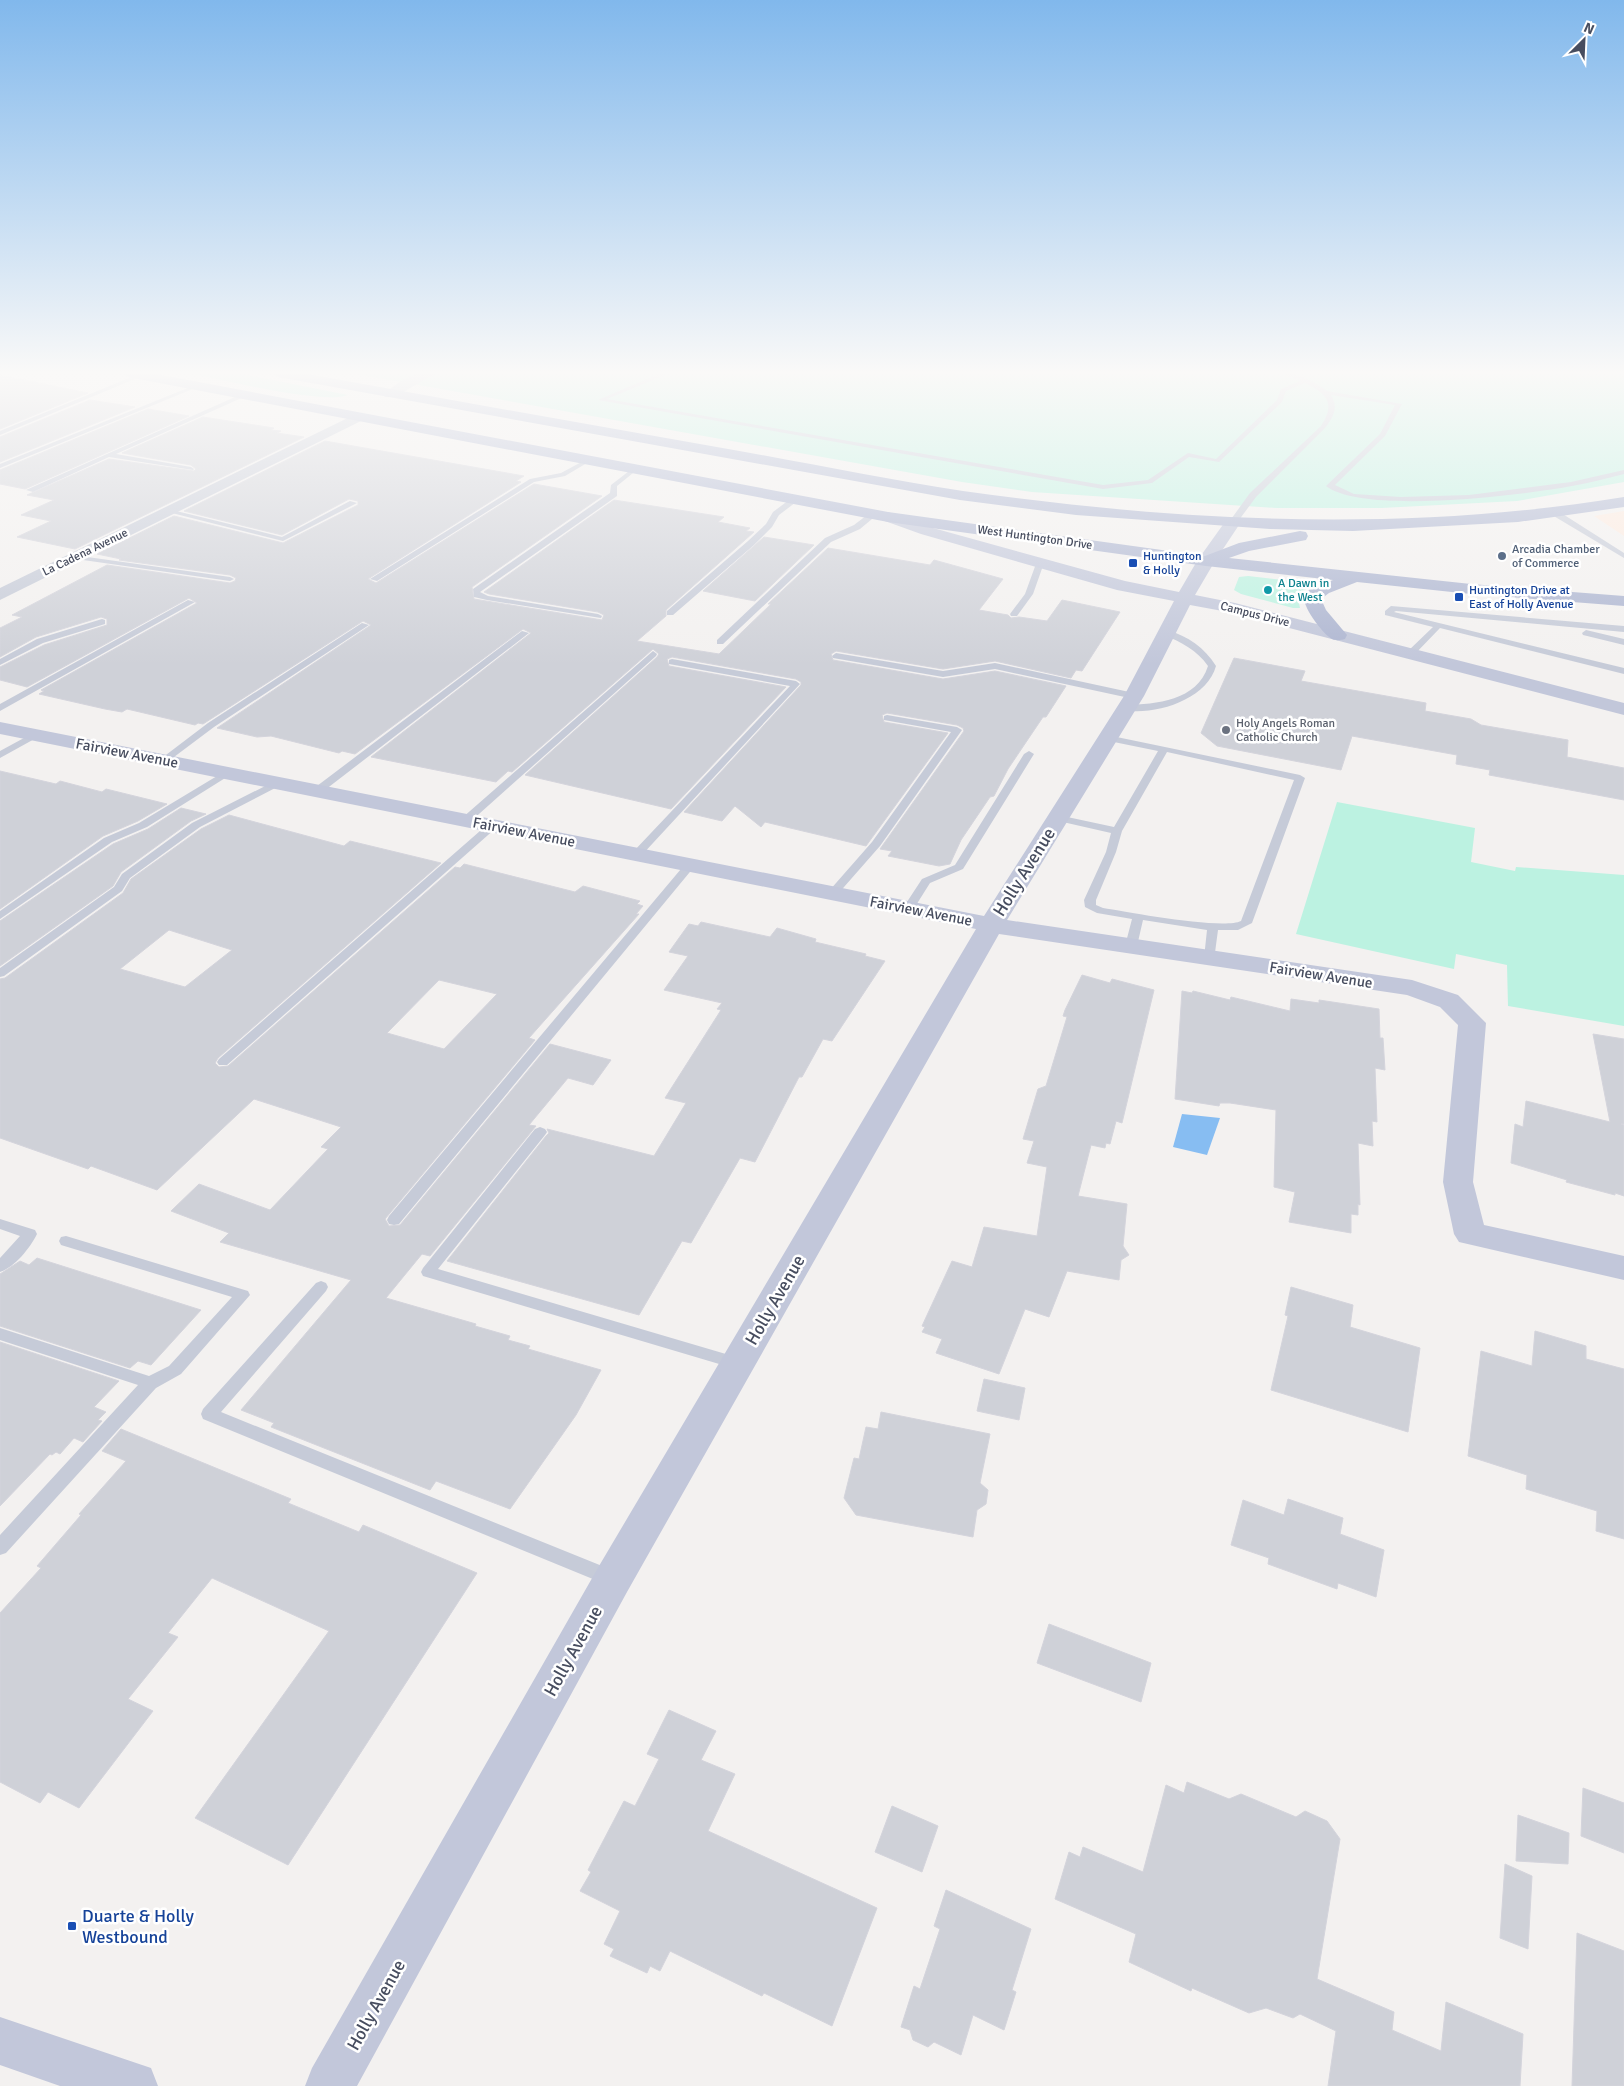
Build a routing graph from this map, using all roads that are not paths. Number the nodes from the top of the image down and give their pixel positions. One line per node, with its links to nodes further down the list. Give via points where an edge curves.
1 (74, 470): 12 (lane)
2 (249, 470): 16 (street, La Cadena Avenue)
3 (571, 470): 27 (lane, via 563,475 532,480)
4 (633, 470): 34 (lane, via 613,486 614,494 476,591 477,595 487,598)
5 (642, 470): 13 (main road, West Huntington Drive)
6 (824, 470): 19 (main road, via 1004,502)
7 (1005, 470): 8 (lane, via 1103,487 1150,482)
8 (1166, 470)
9 (1278, 470): 19 (lane, via 1253,495)
10 (1346, 470): 11 (lane, via 1330,486 1353,496 1401,499 1470,497 1571,484)
11 (1624, 472)
12 (30, 490)
13 (796, 500): 18 (main road, West Huntington Drive); 32 (lane, via 776,514 751,542)
14 (1624, 502): 17 (main road)
15 (353, 503): 16 (lane, via 283,539)
16 (168, 511): 22 (street, La Cadena Avenue)
17 (1555, 513): 20 (main road); 21 (lane)
18 (881, 515): 23 (main road, West Huntington Drive); 24 (street, Campus Drive); 43 (lane, via 828,540)
19 (1233, 522): 20 (main road); 23 (street, Holly Avenue)
20 (1353, 526): 23 (main road, via 1245,547)
21 (1624, 556)
22 (76, 557): 26 (lane); 28 (street, La Cadena Avenue)
23 (1206, 561): 25 (main road, West Huntington Drive); 29 (street, Holly Avenue)
24 (1040, 563): 29 (street, Campus Drive); 33 (lane, via 1029,594)
25 (1357, 578): 30 (main road, West Huntington Drive); 42 (main road, via 1319,590 1312,597 1316,611)
26 (230, 579)
27 (374, 579)
28 (0, 595)
29 (1184, 599): 41 (street, Holly Avenue); 42 (street, Campus Drive)
30 (1624, 601)
31 (192, 602): 52 (lane)
32 (670, 613)
33 (1014, 614)
34 (598, 616)
35 (102, 622): 48 (lane, via 40,641)
36 (1547, 624): 38 (lane, via 1394,608 1388,613); 39 (lane); 44 (lane)
37 (365, 625): 61 (lane, via 211,725)
38 (1438, 626): 46 (lane); 50 (lane)
39 (1624, 629)
40 (524, 633): 64 (lane)
41 (1166, 633): 51 (street, Holly Avenue); 51 (lane, via 1207,656 1212,666 1210,675 1177,702)
42 (1338, 635): 46 (street, Campus Drive)
43 (720, 642)
44 (1624, 642)
45 (654, 654): 66 (lane)
46 (1410, 654): 53 (street, Campus Drive)
47 (836, 656): 51 (lane, via 943,674 976,666 995,666)
48 (0, 662)
49 (672, 662): 69 (lane, via 796,684)
50 (1624, 671)
51 (1130, 702): 57 (street, Holly Avenue)
52 (0, 708)
53 (1624, 709)
54 (887, 718): 71 (lane, via 957,730 876,844)
55 (0, 728): 56 (street, Fairview Avenue)
56 (35, 735): 60 (lane); 61 (street, Fairview Avenue)
57 (1107, 738): 58 (lane); 65 (street, Holly Avenue)
58 (1164, 749): 68 (lane); 76 (lane, via 1300,778 1246,923 1238,927)
59 (1029, 754): 72 (lane, via 959,867 926,881)
60 (0, 755)
61 (163, 761): 62 (street, Fairview Avenue)
62 (227, 773): 63 (street, Fairview Avenue); 73 (lane, via 142,825 108,840)
63 (277, 783): 64 (street, Fairview Avenue); 79 (lane, via 196,825 126,876 118,889)
64 (317, 791): 66 (street, Fairview Avenue)
65 (1058, 818): 68 (lane); 75 (street, Holly Avenue)
66 (466, 820): 67 (street, Fairview Avenue)
67 (492, 826): 69 (street, Fairview Avenue); 80 (lane)
68 (1117, 831): 74 (lane, via 1093,893 1091,907)
69 (637, 854): 70 (street, Fairview Avenue)
70 (690, 865): 71 (street, Fairview Avenue); 82 (lane)
71 (833, 893): 72 (street, Fairview Avenue)
72 (909, 908): 75 (street, Fairview Avenue)
73 (0, 916)
74 (1138, 917): 76 (lane); 77 (lane)
75 (991, 925): 77 (street, Fairview Avenue); 89 (street, Holly Avenue)
76 (1213, 927): 78 (lane)
77 (1131, 946): 78 (street, Fairview Avenue)
78 (1210, 958): 86 (street, Fairview Avenue, via 1412,988 1448,1001 1472,1024 1458,1182 1470,1234)
79 (0, 973)
80 (223, 1062)
81 (540, 1132): 89 (lane, via 428,1272)
82 (394, 1220)
83 (0, 1224): 85 (lane, via 30,1234)
84 (66, 1241): 90 (lane, via 244,1295 175,1370)
85 (0, 1266)
86 (1624, 1268)
87 (321, 1287): 92 (lane, via 209,1414)
88 (0, 1334): 90 (lane)
89 (738, 1363): 92 (street, Holly Avenue)
90 (150, 1383): 91 (lane)
91 (0, 1547)
92 (613, 1579): 95 (street, Holly Avenue)
93 (0, 2041): 94 (street)
94 (133, 2086)
95 (330, 2086)

